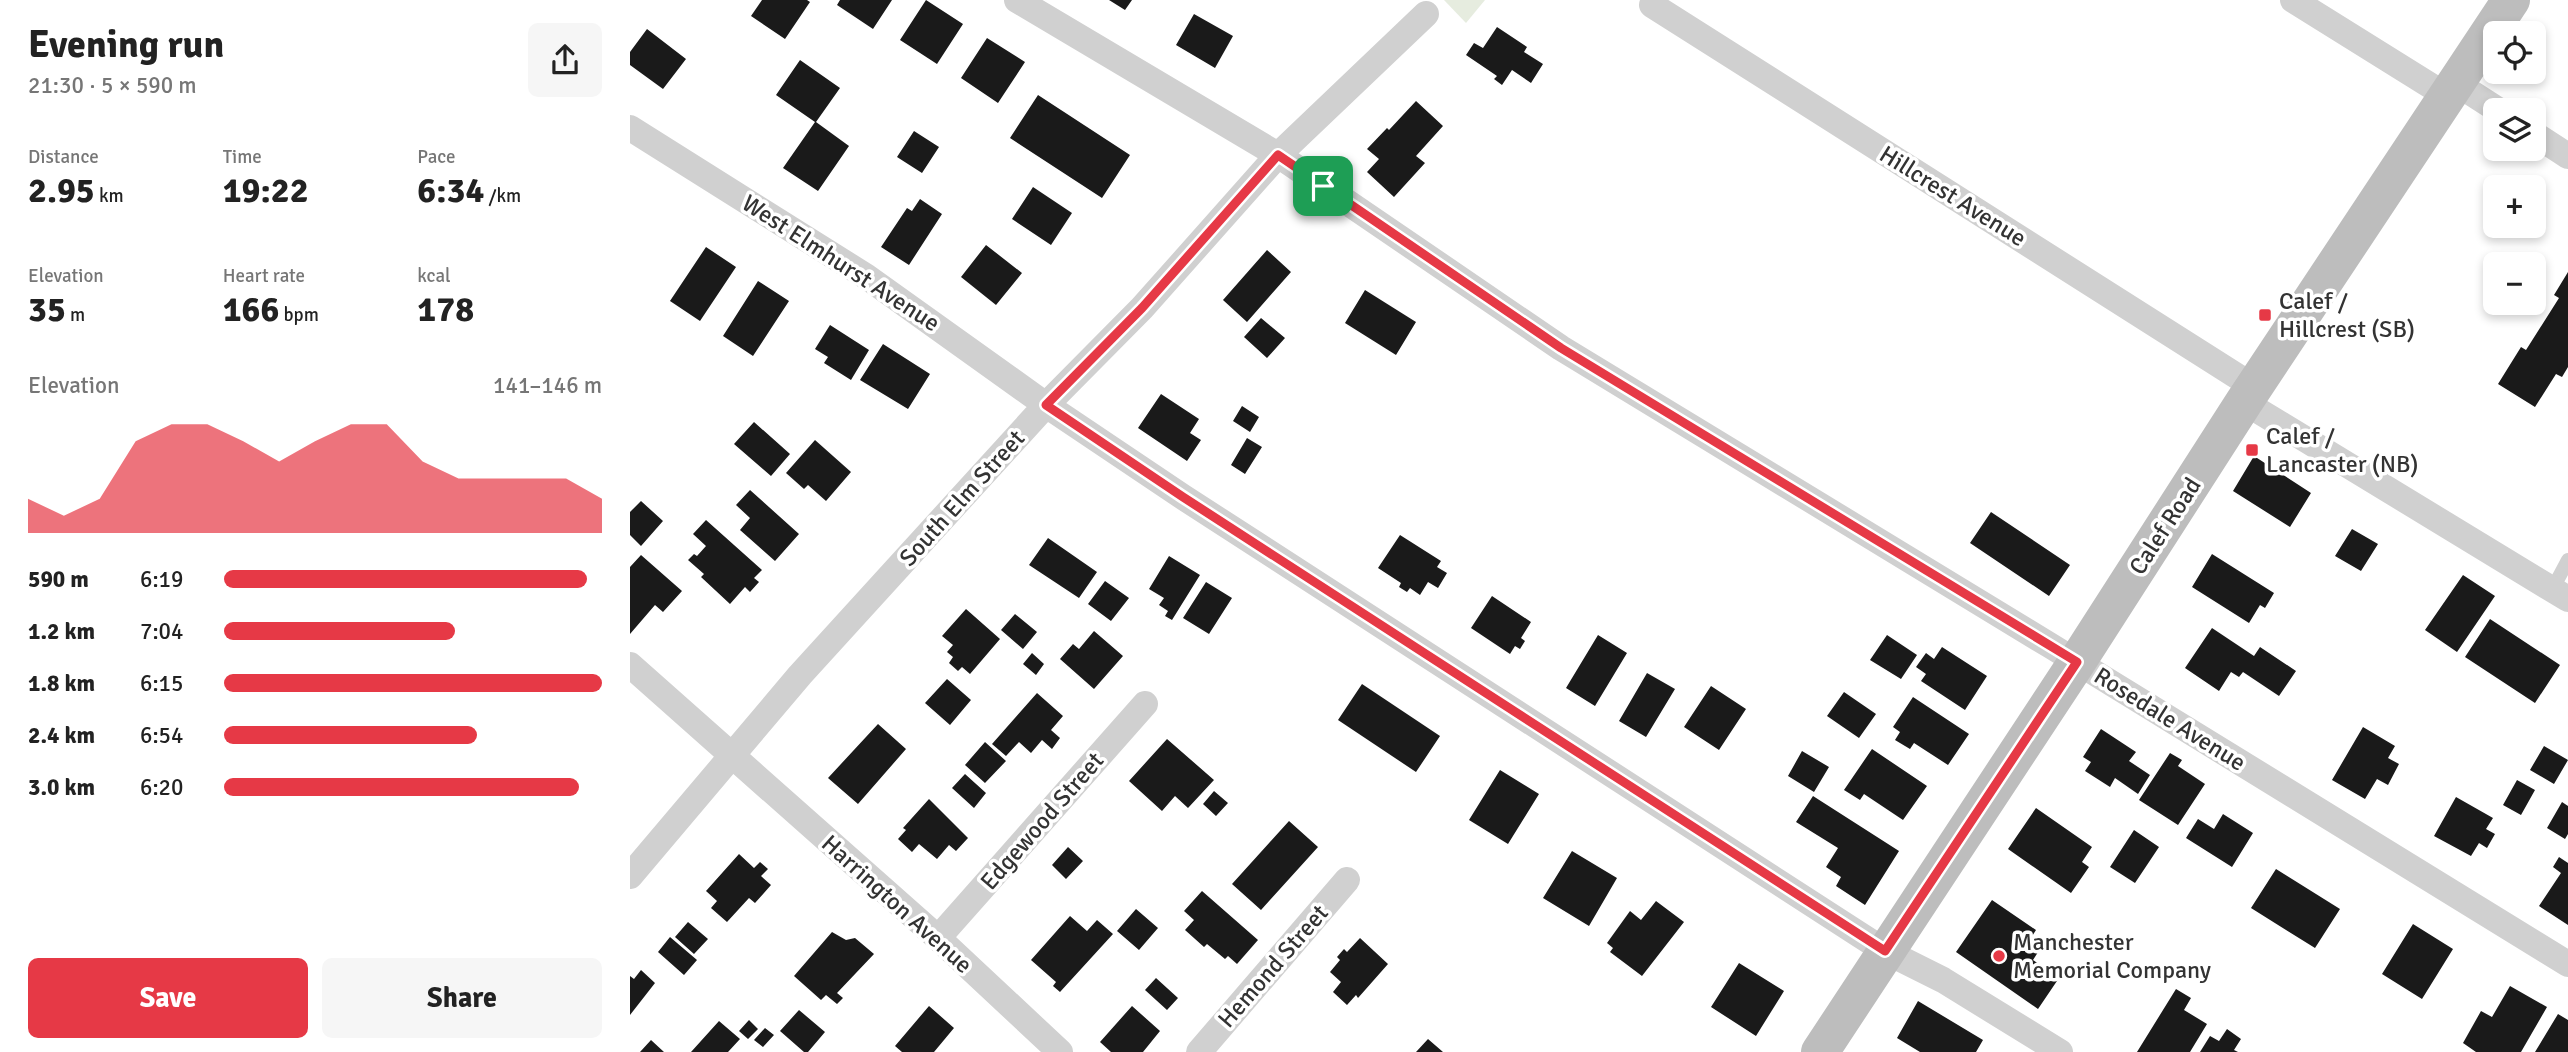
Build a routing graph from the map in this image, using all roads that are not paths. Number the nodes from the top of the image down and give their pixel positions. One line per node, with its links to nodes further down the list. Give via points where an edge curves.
1 (1017, 0): 10 (street, Rosedale Avenue)
2 (2293, 0): 6 (street)
3 (2511, 0): 6 (main road, Calef Road)
4 (1652, 5): 12 (street, Hillcrest Avenue)
5 (1426, 14): 10 (street, South Elm Street)
6 (2451, 89): 7 (street); 12 (main road, Calef Road)
7 (2483, 103)
8 (630, 128): 13 (street, West Elmhurst Avenue, via 867,276)
9 (2546, 142): 11 (street)
10 (1278, 155): 13 (street, South Elm Street, via 1142,308); 16 (street, Rosedale Avenue, via 1561,348)
11 (2568, 156)
12 (2249, 395): 15 (street, Hillcrest Avenue); 16 (main road, Calef Road)
13 (1046, 405): 19 (street, South Elm Street, via 800,675); 23 (street, West Elmhurst Avenue)
14 (2568, 560): 15 (lane)
15 (2560, 594)
16 (2077, 662): 23 (main road, Calef Road); 24 (street, Rosedale Avenue)
17 (630, 665): 19 (street, Harrington Avenue)
18 (1145, 704): 22 (street, Edgewood Street)
19 (733, 758): 20 (street, South Elm Street); 22 (street, Harrington Avenue)
20 (630, 876)
21 (1347, 880): 26 (street, Hemond Street)
22 (938, 939): 25 (street, Harrington Avenue)
23 (1885, 951): 27 (main road, Calef Road); 28 (street, West Elmhurst Avenue, via 1943,980)
24 (2568, 964)
25 (1060, 1052)
26 (1199, 1052)
27 (1820, 1052)
28 (2060, 1052)

